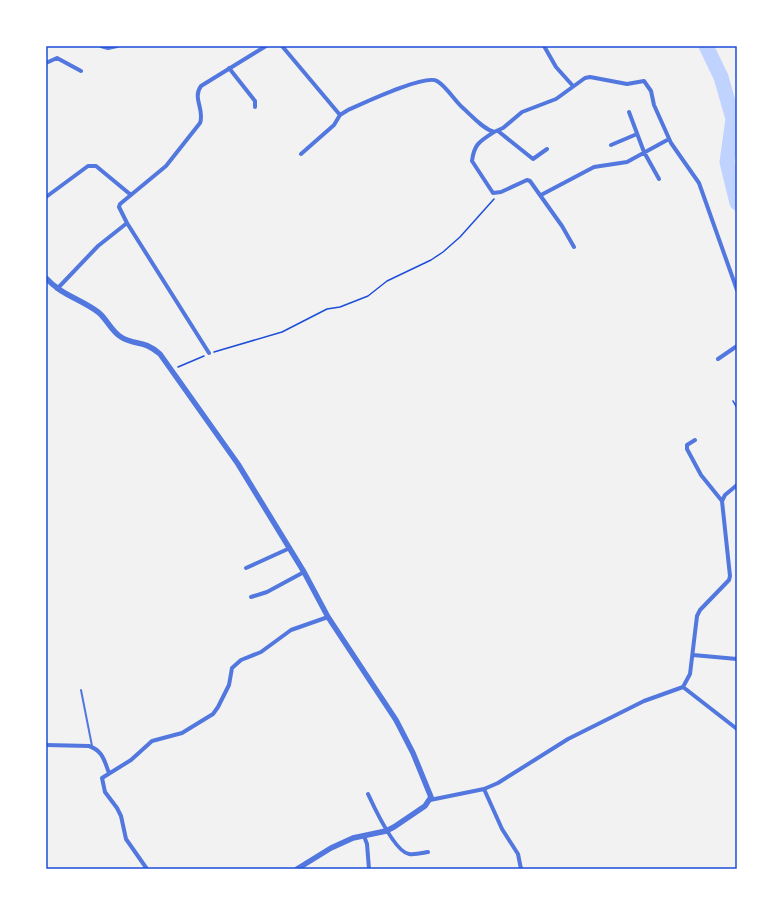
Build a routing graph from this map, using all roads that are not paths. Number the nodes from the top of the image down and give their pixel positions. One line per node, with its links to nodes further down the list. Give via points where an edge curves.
1 (101, 46): 2 (street)
2 (117, 46)
3 (266, 46): 7 (street)
4 (282, 46): 12 (street)
5 (544, 46): 9 (street, via 556,67)
6 (46, 63): 8 (street, via 57,58)
7 (229, 68): 10 (street, via 255,101); 21 (street, via 198,89 197,96 202,114 200,123 166,166)
8 (81, 71)
9 (573, 86): 13 (street, via 550,102 522,112); 15 (street, via 590,78 627,84 644,82 651,91 654,105)
10 (255, 108)
11 (629, 112): 14 (street)
12 (340, 115): 13 (street, via 416,81 430,79 442,86 485,127); 19 (street, via 334,125)
13 (496, 132): 17 (street, via 533,160); 22 (street, via 482,140 474,149 472,161 493,193 529,180)
14 (637, 134): 16 (street); 18 (street)
15 (669, 139): 18 (street); 28 (street, via 700,183)
16 (611, 145)
17 (548, 149)
18 (644, 152): 20 (street); 22 (street, via 619,164 609,163 594,167)
19 (301, 154)
20 (659, 179)
21 (131, 195): 23 (street, via 96,166 91,165); 24 (street, via 119,207)
22 (541, 195): 25 (street)
23 (46, 197)
24 (127, 223): 29 (street, via 98,246); 32 (street)
25 (574, 247)
26 (737, 276): 28 (street)
27 (46, 278): 29 (street)
28 (732, 278): 30 (street)
29 (57, 289): 37 (street, via 98,312 123,338 154,348 238,464)
30 (737, 290)
31 (737, 346): 33 (street)
32 (209, 353)
33 (718, 359)
34 (695, 440): 36 (street, via 687,445 687,449 701,475)
35 (737, 486): 36 (street, via 725,495)
36 (722, 501): 42 (street, via 730,576 726,584 697,616)
37 (290, 548): 38 (street); 39 (street)
38 (246, 568)
39 (304, 572): 40 (street); 41 (street)
40 (251, 597)
41 (328, 617): 49 (street, via 291,630 261,652 241,660 232,668 229,685 213,714 182,733 152,741 131,760); 52 (street, via 396,720 430,793)
42 (693, 655): 43 (street); 44 (street, via 690,674)
43 (735, 659)
44 (683, 687): 46 (street); 50 (street, via 644,701 568,739 498,783)
45 (81, 690): 48 (lane)
46 (737, 729)
47 (46, 745): 48 (street)
48 (92, 747): 49 (street, via 102,754)
49 (109, 773): 56 (street, via 102,778 105,792 118,808 126,839)
50 (484, 789): 52 (street); 59 (street, via 502,829 518,854)
51 (368, 794): 53 (street)
52 (430, 800): 53 (street, via 425,806)
53 (386, 831): 54 (street); 55 (street, via 398,846 409,854)
54 (364, 836): 57 (street, via 331,848); 58 (street)
55 (428, 852)
56 (147, 869)
57 (297, 869)
58 (369, 869)
59 (521, 869)

